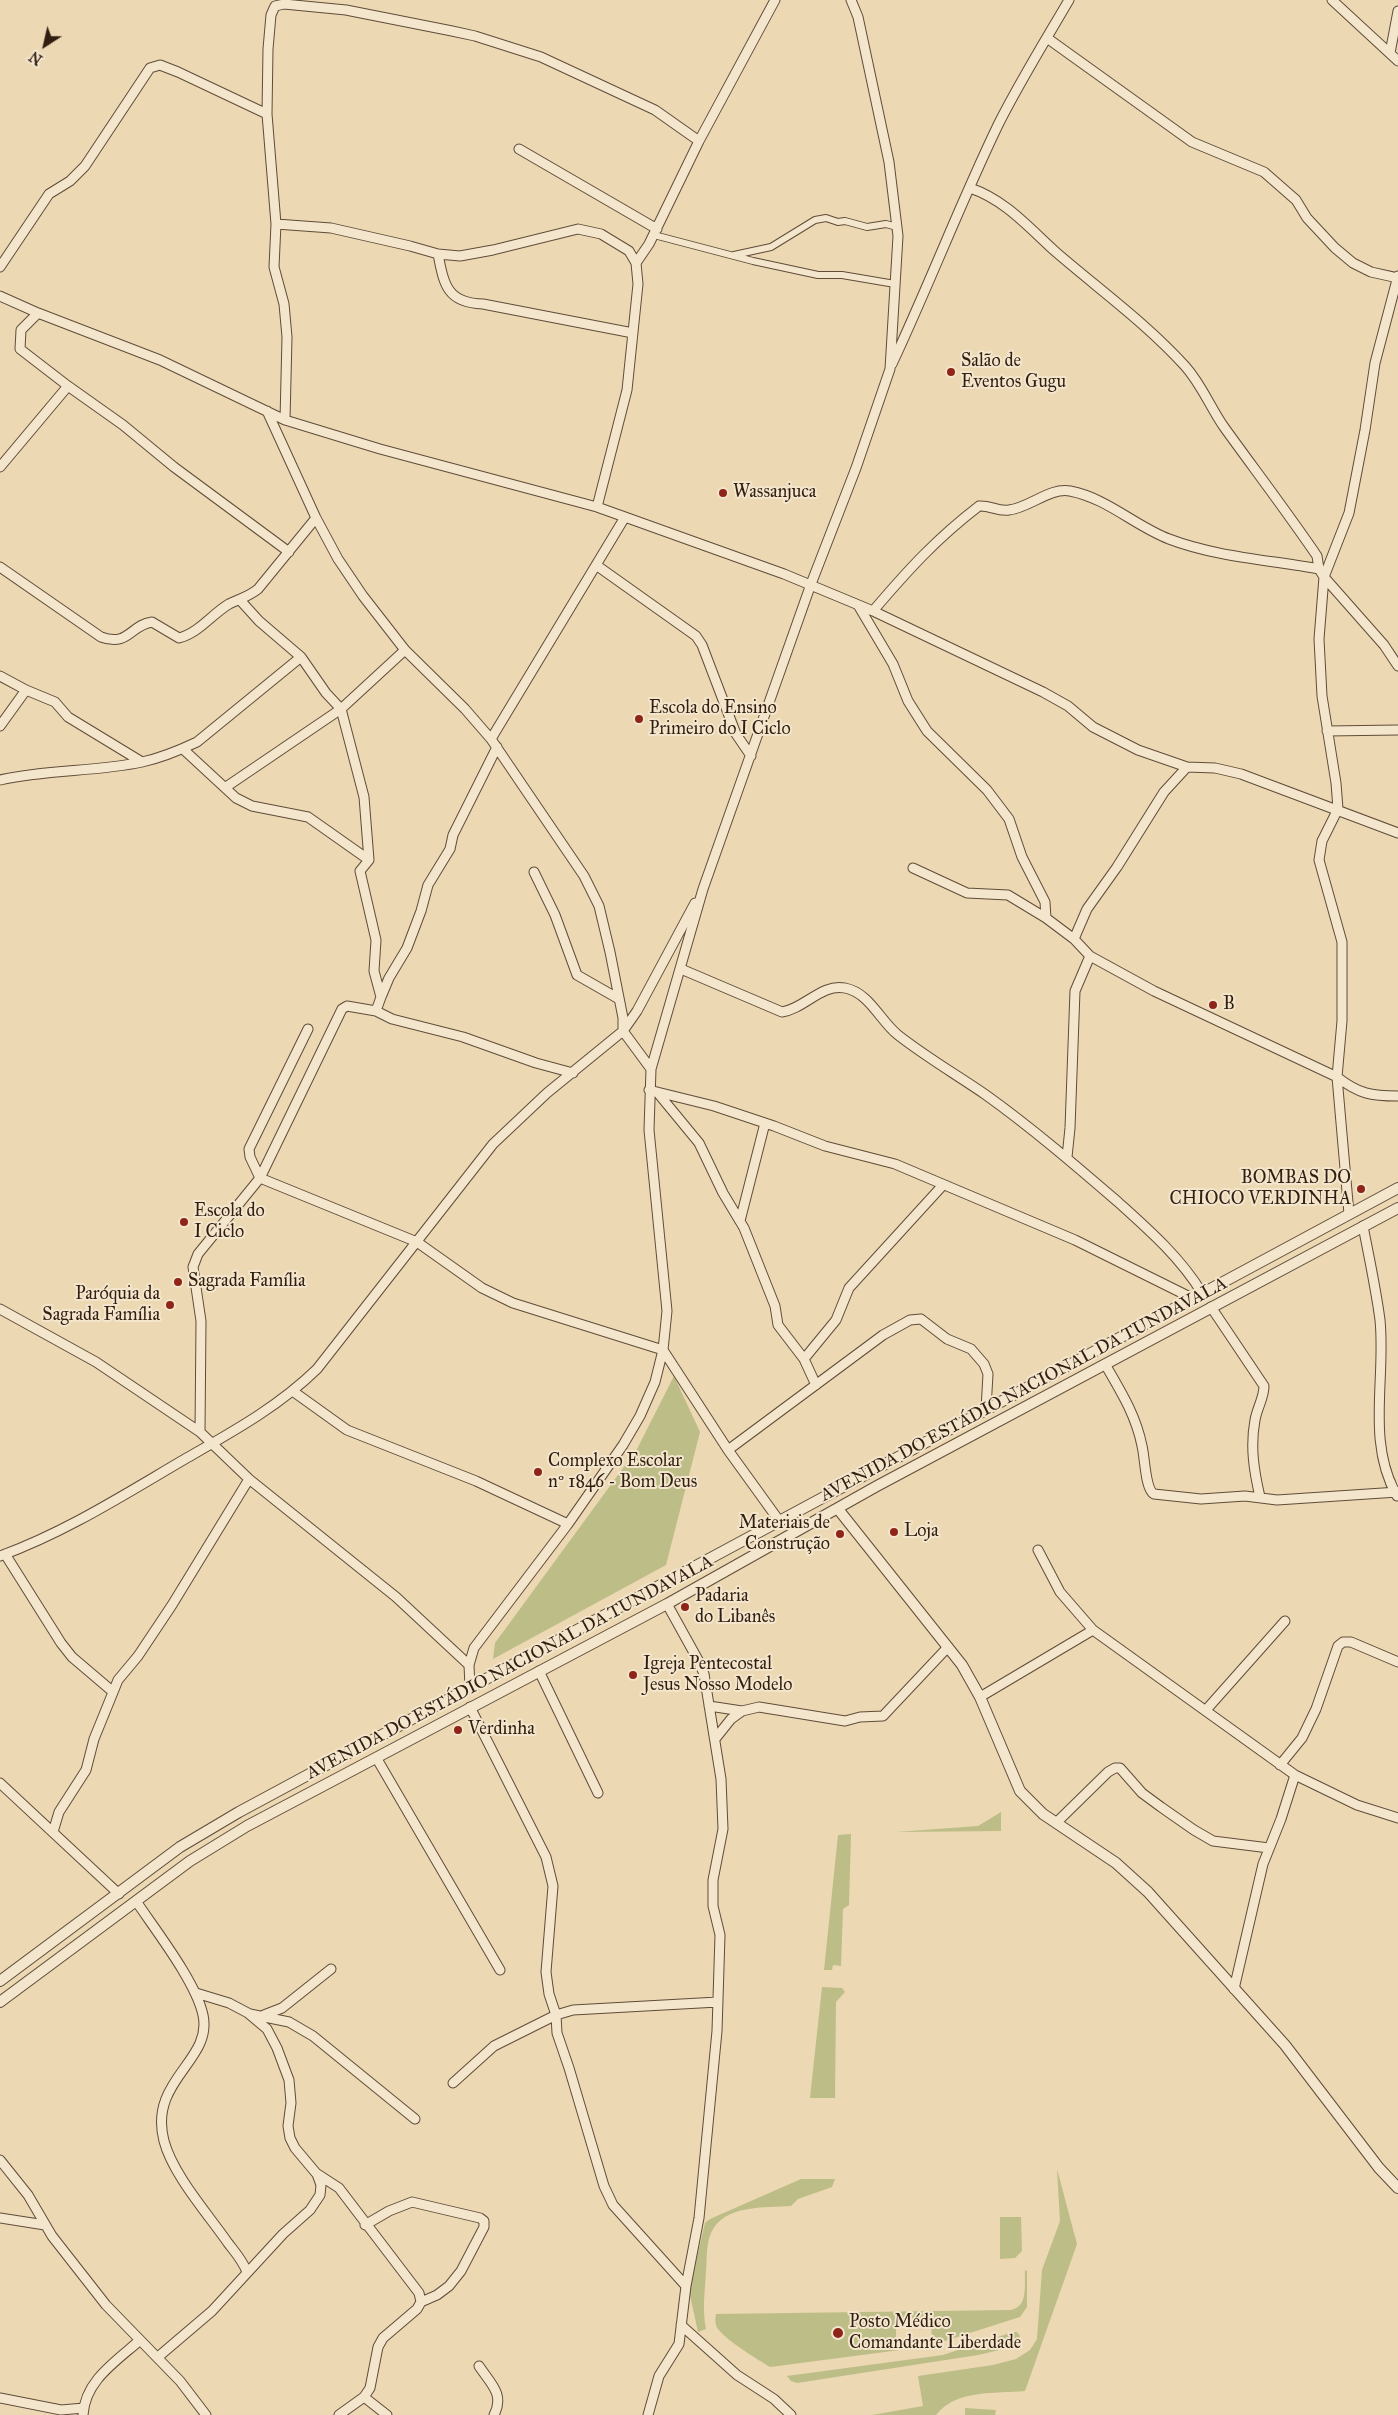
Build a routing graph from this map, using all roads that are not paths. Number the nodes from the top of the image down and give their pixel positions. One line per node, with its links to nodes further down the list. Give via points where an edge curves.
1 (775, 0): 10 (street)
2 (851, 0): 14 (street, via 858,17 889,162)
3 (1069, 0): 6 (street)
4 (1332, 0): 7 (street)
5 (1398, 11): 7 (street)
6 (1047, 38): 12 (street, via 998,125); 20 (street, via 1192,142 1264,172 1296,200 1312,224 1353,263 1371,272)
7 (1390, 53): 8 (street)
8 (1398, 61)
9 (267, 114): 10 (street, via 271,15 275,6 284,4 346,10 452,31 541,57 655,110); 13 (street); 19 (street, via 178,72 160,65 150,68 85,166 70,181 49,194)
10 (699, 141): 15 (street)
11 (519, 149): 15 (street)
12 (970, 188): 25 (street); 36 (street, via 1003,203 1054,251 1134,317 1187,368 1317,556)
13 (276, 224): 16 (street, via 331,228); 28 (street, via 274,267 284,304 287,338)
14 (897, 227): 17 (street, via 886,224 867,227 826,218 815,220 771,247); 21 (street)
15 (656, 232): 17 (street); 18 (street)
16 (438, 254): 18 (street, via 460,256 578,229 601,234 629,251); 24 (street, via 442,274 452,294 466,304 483,304)
17 (733, 255): 21 (street, via 818,275 842,275)
18 (636, 263): 24 (street, via 638,284)
19 (0, 267)
20 (1398, 277): 36 (street, via 1375,362 1349,514)
21 (895, 284): 25 (street)
22 (0, 296): 23 (street)
23 (38, 313): 26 (street, via 21,330 20,349); 27 (street, via 160,360)
24 (633, 333): 30 (street, via 627,390)
25 (890, 369): 37 (street)
26 (68, 386): 29 (street); 33 (street)
27 (267, 411): 28 (street); 32 (street)
28 (285, 420): 30 (street)
29 (0, 468)
30 (597, 507): 31 (street)
31 (625, 517): 34 (street); 37 (street)
32 (316, 518): 33 (street); 41 (street, via 338,559)
33 (289, 552): 38 (street, via 258,589)
34 (596, 565): 50 (street); 53 (street, via 696,636 736,734)
35 (0, 567): 38 (street, via 101,637 113,641 152,622 179,638 188,636 228,605)
36 (1321, 573): 40 (street, via 1214,552 1173,540 1153,533 1118,510 1090,497 1060,490 1010,510 979,506 944,533); 43 (street); 49 (street, via 1319,639)
37 (811, 584): 39 (street); 53 (street)
38 (240, 600): 42 (street)
39 (858, 605): 40 (street); 64 (street, via 893,664 926,731 987,790 1009,819 1022,857 1044,902)
40 (873, 611): 55 (street, via 1043,692 1068,706 1093,727 1138,750)
41 (405, 650): 46 (street); 50 (street)
42 (301, 657): 46 (street, via 326,693); 52 (street, via 197,742)
43 (1398, 666)
44 (0, 676): 45 (street)
45 (26, 690): 47 (street); 54 (street, via 55,702 68,717)
46 (341, 708): 57 (street); 60 (street, via 364,797)
47 (0, 726)
48 (1398, 730): 49 (street)
49 (1327, 731): 58 (street)
50 (492, 738): 51 (street)
51 (497, 747): 68 (street, via 453,835 450,849 428,885 407,948); 69 (street, via 584,876 599,906)
52 (183, 748): 54 (street); 57 (street)
53 (751, 756): 63 (street)
54 (142, 762): 56 (street)
55 (1187, 767): 58 (street, via 1241,774); 65 (street, via 1164,792 1087,909)
56 (0, 780)
57 (226, 787): 60 (street, via 236,798 252,806 308,818)
58 (1338, 809): 59 (street); 75 (street, via 1322,841 1319,860 1342,942 1342,1022)
59 (1398, 833)
60 (369, 860): 68 (street, via 360,872 376,940 374,971)
61 (913, 868): 64 (street, via 967,893 1008,895)
62 (534, 872): 69 (street, via 577,975)
63 (703, 889): 67 (street); 72 (street)
64 (1046, 918): 65 (street)
65 (1074, 939): 66 (street)
66 (1090, 956): 75 (street, via 1154,991); 79 (street, via 1075,991)
67 (681, 969): 73 (street); 79 (street, via 782,1012 833,989 845,988 860,995 896,1034)
68 (381, 997): 70 (street)
69 (619, 1000): 72 (street)
70 (376, 1011): 74 (street); 80 (street, via 347,1006 342,1009)
71 (308, 1029): 80 (street, via 249,1149)
72 (623, 1031): 73 (street); 74 (street)
73 (651, 1069): 76 (street)
74 (573, 1073): 87 (street, via 493,1144)
75 (1337, 1077): 77 (street, via 1354,1089 1373,1096); 84 (street)
76 (653, 1091): 78 (street); 85 (street, via 699,1143); 92 (street, via 649,1130 667,1311)
77 (1398, 1096)
78 (765, 1123): 81 (street, via 824,1146 895,1164); 85 (street)
79 (1067, 1157): 88 (street, via 1167,1247 1187,1269)
80 (260, 1178): 87 (street); 98 (street, via 198,1254 193,1267 202,1321)
81 (943, 1185): 89 (street, via 1075,1240); 93 (street, via 849,1288 836,1320)
82 (1398, 1188): 84 (street, AVENIDA DO ESTÁDIO NACIONAL DA TUNDAVALA)
83 (1398, 1208): 86 (street, AVENIDA DO ESTÁDIO NACIONAL DA TUNDAVALA)
84 (1349, 1214): 88 (street, AVENIDA DO ESTÁDIO NACIONAL DA TUNDAVALA)
85 (740, 1221): 93 (street, via 775,1306 778,1325)
86 (1363, 1226): 90 (street, AVENIDA DO ESTÁDIO NACIONAL DA TUNDAVALA); 102 (street, via 1380,1321 1378,1425 1383,1465)
87 (417, 1242): 92 (street, via 482,1288 513,1303); 96 (street, via 317,1370)
88 (1202, 1293): 89 (street, AVENIDA DO ESTÁDIO NACIONAL DA TUNDAVALA)
89 (1192, 1298): 97 (street, AVENIDA DO ESTÁDIO NACIONAL DA TUNDAVALA)
90 (1211, 1307): 94 (street, AVENIDA DO ESTÁDIO NACIONAL DA TUNDAVALA); 103 (street, via 1264,1386 1252,1440)
91 (0, 1309): 98 (street, via 96,1362)
92 (663, 1350): 100 (street); 106 (street, via 655,1382 640,1416)
93 (804, 1359): 95 (street)
94 (1105, 1364): 103 (street, via 1135,1418 1151,1492 1201,1499); 104 (street, AVENIDA DO ESTÁDIO NACIONAL DA TUNDAVALA)
95 (816, 1385): 97 (street, via 883,1335 910,1320 921,1319 947,1339 971,1349 984,1364 988,1374); 100 (street)
96 (294, 1392): 99 (street); 106 (street, via 347,1430 476,1481)
97 (986, 1409): 105 (street, AVENIDA DO ESTÁDIO NACIONAL DA TUNDAVALA)
98 (200, 1432): 99 (street)
99 (212, 1444): 101 (street); 108 (street, via 93,1514)
100 (728, 1450): 105 (street)
101 (249, 1480): 114 (street, via 396,1597); 117 (street, via 172,1605)
102 (1397, 1494): 103 (street, via 1277,1500)
103 (1260, 1497)
104 (838, 1509): 109 (street, AVENIDA DO ESTÁDIO NACIONAL DA TUNDAVALA); 112 (street)
105 (780, 1522): 116 (street, AVENIDA DO ESTÁDIO NACIONAL DA TUNDAVALA)
106 (568, 1524): 114 (street, via 474,1648)
107 (1038, 1550): 111 (street, via 1060,1592)
108 (3, 1555): 117 (street, via 61,1644)
109 (667, 1604): 115 (street, AVENIDA DO ESTÁDIO NACIONAL DA TUNDAVALA); 119 (street, via 704,1674)
110 (1285, 1621): 121 (street)
111 (1093, 1630): 118 (street); 121 (street)
112 (948, 1647): 118 (street); 122 (street, via 883,1716 845,1721 759,1708)
113 (1398, 1662): 125 (street, via 1351,1642 1338,1646 1302,1738)
114 (469, 1665): 116 (street)
115 (539, 1672): 120 (street, AVENIDA DO ESTÁDIO NACIONAL DA TUNDAVALA); 128 (street)
116 (470, 1687): 133 (street, AVENIDA DO ESTÁDIO NACIONAL DA TUNDAVALA, via 239,1812 180,1847)
117 (112, 1691): 131 (street, via 86,1770 59,1812)
118 (980, 1697): 130 (street, via 1020,1791 1043,1814)
119 (709, 1706): 122 (street); 123 (street)
120 (470, 1707): 124 (street, AVENIDA DO ESTÁDIO NACIONAL DA TUNDAVALA); 143 (street, via 546,1857 553,1886 546,1972)
121 (1206, 1710): 125 (street)
122 (742, 1711): 123 (street, via 725,1724)
123 (715, 1739): 141 (street, via 723,1829 713,1880 713,1906 720,1935)
124 (376, 1759): 134 (street, AVENIDA DO ESTÁDIO NACIONAL DA TUNDAVALA, via 247,1826 190,1861); 136 (street)
125 (1280, 1765): 126 (street)
126 (1295, 1775): 129 (street, via 1357,1805); 132 (street)
127 (0, 1783): 131 (street)
128 (598, 1793)
129 (1398, 1818)
130 (1057, 1822): 132 (street, via 1108,1772 1120,1768 1148,1798 1207,1838 1221,1843); 138 (street, via 1116,1863 1148,1892)
131 (53, 1832): 133 (street)
132 (1269, 1848): 138 (street)
133 (119, 1894): 137 (street, AVENIDA DO ESTÁDIO NACIONAL DA TUNDAVALA)
134 (136, 1901): 139 (street); 140 (street, AVENIDA DO ESTÁDIO NACIONAL DA TUNDAVALA)
135 (331, 1969): 144 (street, via 282,2008)
136 (500, 1970)
137 (0, 1981)
138 (1234, 1989): 149 (street, via 1285,2045 1379,2168)
139 (196, 1993): 142 (street, via 229,2003); 153 (street, via 204,2017 202,2036 194,2055 167,2093 161,2126 174,2163 201,2208)
140 (0, 2002)
141 (718, 2002): 143 (street, via 573,2010); 154 (street, via 699,2218)
142 (248, 2013): 144 (street); 148 (street, via 267,2029 277,2048 291,2090 290,2138)
143 (556, 2015): 145 (street, via 494,2046); 154 (street, via 556,2033 604,2186 614,2205)
144 (262, 2016): 146 (street, via 289,2022 313,2036)
145 (453, 2083)
146 (415, 2119)
147 (0, 2160): 151 (street, via 28,2194)
148 (316, 2173): 152 (street, via 339,2188); 153 (street, via 321,2184 320,2196)
149 (1398, 2188)
150 (0, 2218): 151 (street)
151 (45, 2225): 157 (street, via 106,2305)
152 (365, 2225): 155 (street, via 419,2293); 155 (street, via 412,2202 484,2221 484,2227 461,2271 449,2286)
153 (247, 2272): 158 (street, via 212,2311)
154 (686, 2286): 156 (street)
155 (421, 2302): 160 (street, via 378,2346 370,2388)
156 (681, 2325): 167 (street, via 679,2344 659,2376); 168 (street, via 737,2375 774,2399)
157 (139, 2341): 158 (street); 162 (street, via 98,2377 90,2389)
158 (158, 2357): 163 (street)
159 (479, 2366): 166 (street, via 499,2396)
160 (364, 2397): 164 (street); 165 (street)
161 (0, 2398): 162 (street)
162 (83, 2412)
163 (206, 2415)
164 (338, 2415)
165 (387, 2415)
166 (494, 2415)
167 (648, 2415)
168 (791, 2415)

